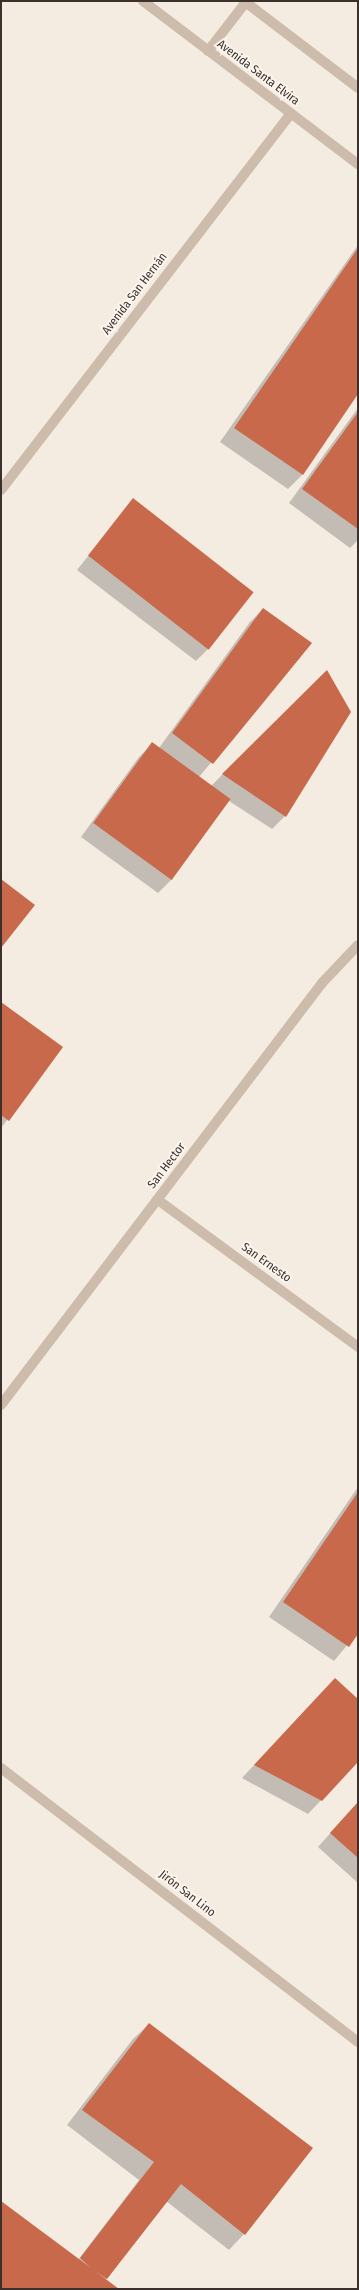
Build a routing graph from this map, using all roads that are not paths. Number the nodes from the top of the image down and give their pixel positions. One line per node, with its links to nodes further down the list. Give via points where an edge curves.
1 (143, 1): 3 (street, Avenida Santa Elvira)
2 (245, 2): 3 (street); 4 (street)
3 (208, 51): 5 (street, Avenida Santa Elvira)
4 (358, 88)
5 (291, 114): 6 (street, Avenida Santa Elvira); 7 (street, Avenida San Hernán)
6 (358, 164)
7 (1, 490)
8 (358, 945): 9 (street, San Hector, via 322,983)
9 (158, 1200): 10 (street, San Ernesto); 11 (street, San Hector)
10 (358, 1347)
11 (1, 1405)
12 (1, 1768): 13 (street, Jirón San Lino)
13 (358, 2042)

